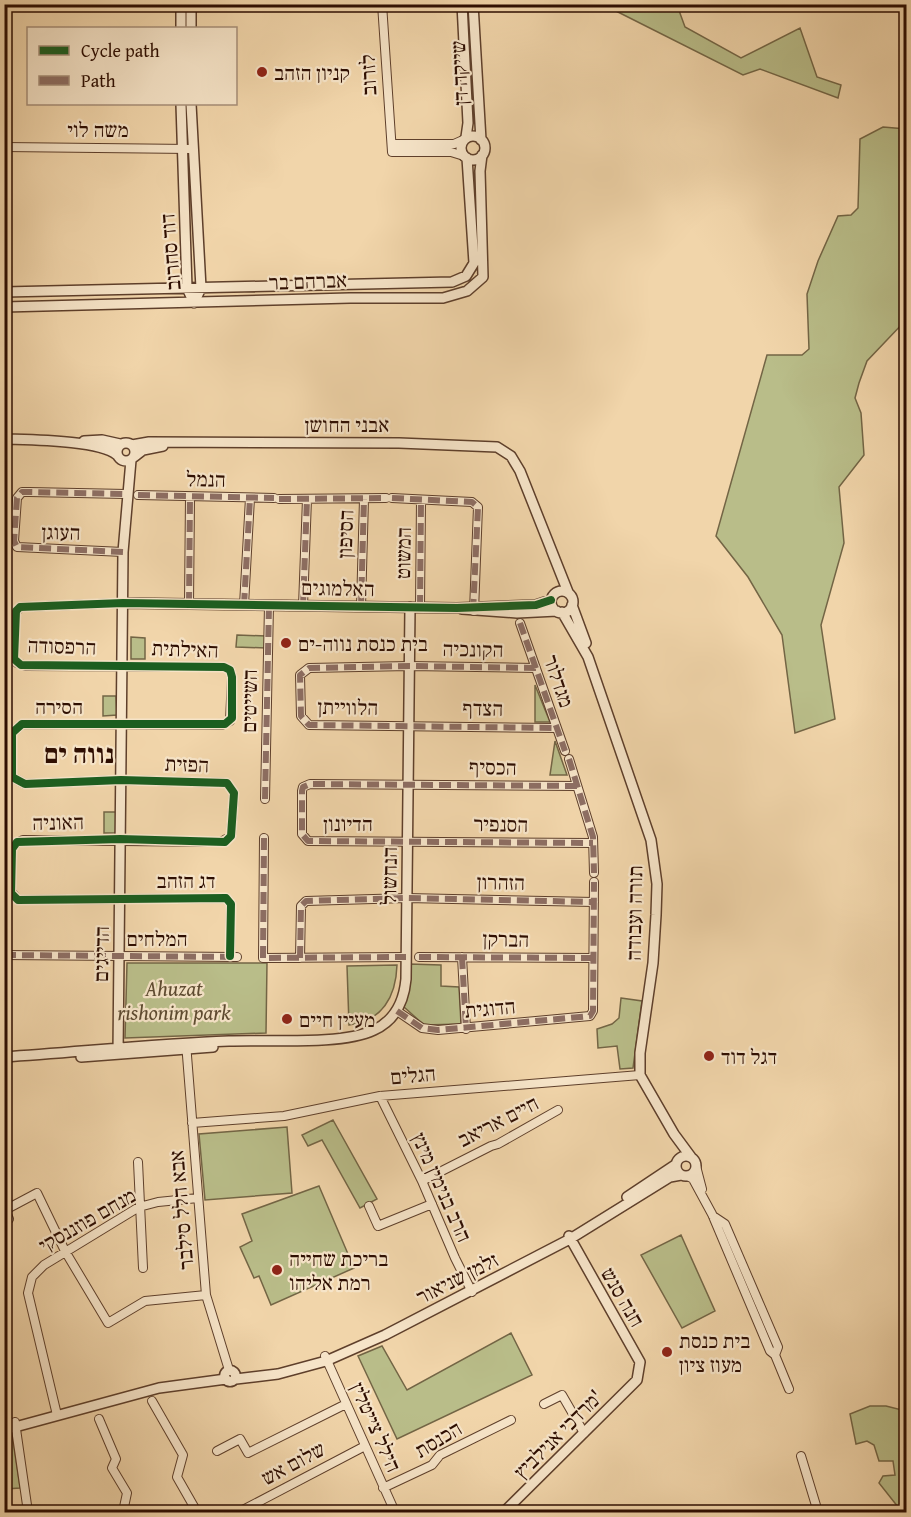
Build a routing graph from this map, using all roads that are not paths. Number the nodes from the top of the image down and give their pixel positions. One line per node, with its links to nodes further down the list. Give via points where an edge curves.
1 (181, 4): 6 (street)
2 (191, 4): 7 (street)
3 (382, 4): 14 (street, לזרוב)
4 (462, 4): 10 (street, שייקה דן, via 468,123)
5 (473, 4): 11 (street, שייקה דן)
6 (181, 27)
7 (191, 27)
8 (181, 105): 15 (street, דוד סחרוב)
9 (191, 105): 16 (street, דוד סחרוב)
10 (465, 139): 11 (street, via 474,136); 14 (street, via 454,144); 18 (street, via 461,148)
11 (482, 140): 17 (street)
12 (4, 147): 13 (street, משה לוי)
13 (170, 148): 15 (street, משה לוי); 19 (street)
14 (392, 148): 18 (street, via 451,152)
15 (181, 149): 16 (street, משה לוי); 19 (street, דוד סחרוב)
16 (191, 149): 20 (street, דוד סחרוב)
17 (482, 155): 18 (street, via 475,159); 27 (street, אברהם בר, via 484,267 480,282 468,291 443,298)
18 (466, 157): 22 (street, אברהם בר, via 474,257 470,272 460,279 448,283)
19 (182, 162): 21 (street, דוד סחרוב)
20 (196, 235): 22 (street, via 207,276 214,283); 25 (street, דוד סחרוב)
21 (185, 249): 23 (street, via 179,279); 24 (street, דוד סחרוב)
22 (232, 287): 25 (street, אברהם בר)
23 (156, 288): 24 (street, אברהם בר); 26 (street, אברהם בר)
24 (187, 288): 25 (street, אברהם בר); 27 (street, דוד סחרוב)
25 (201, 288): 27 (street, דוד סחרוב)
26 (4, 292)
27 (194, 303): 28 (street, אברהם בר)
28 (4, 307)
29 (4, 439): 30 (street)
30 (51, 441): 32 (street, via 102,440); 34 (street, via 90,446)
31 (189, 442): 33 (street, אבני החושן); 34 (street, אבני החושן, via 152,448); 43 (street, אבני החושן, via 485,445 511,456)
32 (120, 444): 33 (street, אבני החושן); 34 (street)
33 (132, 445): 34 (street, הדייגים, via 135,450)
34 (126, 458): 35 (street, הדייגים)
35 (126, 494): 42 (street, הדייגים); 42 (street, העוגן, via 22,492 16,498 14,541 21,549)
36 (138, 495): 37 (street, הנמל)
37 (190, 497): 38 (street, הנמל); 47 (street)
38 (250, 498): 39 (street, הנמל); 48 (street)
39 (307, 499): 40 (street, הנמל); 51 (street)
40 (364, 499): 41 (street, הנמל); 52 (street, הסיפון)
41 (422, 500): 53 (street, המשוט); 54 (street, הנמל, via 472,502 478,507)
42 (123, 552): 46 (street, הדייגים)
43 (552, 554): 44 (street); 45 (street)
44 (568, 592): 45 (street, האלמוגים); 50 (street, תורה ועבודה)
45 (554, 596): 54 (street, האלמוגים, via 536,605); 55 (street, תורה ועבודה)
46 (123, 603): 47 (street, האלמוגים); 58 (street, הדייגים); 58 (street, הרפסודה, via 20,607 14,615 14,659 21,665)
47 (189, 604): 48 (street, האלמוגים)
48 (244, 604): 49 (street, האלמוגים)
49 (269, 605): 51 (street, האלמוגים); 69 (street, השייטים)
50 (572, 605): 55 (street); 57 (street, תורה ועבודה)
51 (303, 606): 52 (street, האלמוגים)
52 (361, 607): 53 (street, האלמוגים)
53 (415, 607): 54 (street, האלמוגים); 59 (street, הנחשול)
54 (474, 609): 55 (street, האלמוגים)
55 (560, 612): 57 (street, תורה ועבודה)
56 (520, 623): 60 (street, מגדלור)
57 (588, 657): 91 (street, תורה ועבודה, via 643,814 655,861 654,949)
58 (122, 665): 61 (street, הדייגים); 61 (street, האילתית, via 224,667 232,677 232,718 225,724)
59 (409, 666): 60 (street, הקונכיה); 62 (street, הנחשול); 62 (street, הלווייתן, via 309,668 300,675 301,716 309,725)
60 (536, 668): 63 (street, מגדלור)
61 (122, 724): 66 (street, הדייגים); 66 (street, הסירה, via 22,724 12,733 12,777 21,784)
62 (409, 725): 63 (street, הצדף); 67 (street, הנחשול)
63 (556, 728): 64 (street, מגדלור)
64 (566, 751)
65 (569, 759): 68 (street)
66 (121, 780): 71 (street, הדייגים); 71 (street, הפזית, via 227,783 234,793 231,836 225,842)
67 (408, 783): 68 (street, הכסיף); 72 (street, הנחשול); 72 (street, הדיונון, via 310,784 303,787 302,801 302,834 308,841)
68 (577, 786): 73 (street)
69 (265, 799)
70 (264, 838): 83 (street, via 262,958)
71 (120, 839): 74 (street, הדייגים); 74 (street, האוניה, via 17,842 12,849 10,890 18,900)
72 (408, 841): 73 (street, הסנפיר); 75 (street, הנחשול)
73 (593, 843): 76 (street)
74 (120, 897): 78 (street, הדייגים); 79 (street, דג הזהב, via 229,899)
75 (407, 898): 76 (street, הזהרון); 80 (street, הנחשול); 83 (street, הזהרון, via 304,902)
76 (594, 902): 84 (street)
77 (4, 955): 78 (street, המלחים)
78 (119, 956): 79 (street, המלחים); 88 (street, הדייגים)
79 (233, 957)
80 (406, 957): 83 (street); 85 (street, הנחשול, via 405,989)
81 (419, 957): 82 (street, הברקן)
82 (462, 957): 84 (street, הברקן); 86 (street)
83 (300, 958)
84 (593, 958): 86 (street, הדוגית, via 590,1016)
85 (397, 1011): 86 (street, הדוגית, via 422,1028); 87 (street, via 385,1024 369,1032 332,1039)
86 (466, 1029)
87 (187, 1046): 88 (street); 94 (street, אבא הלל סילבר)
88 (118, 1050): 89 (street); 90 (street)
89 (4, 1057)
90 (4, 1062)
91 (640, 1076): 92 (street, הגלים); 95 (street)
92 (380, 1096): 94 (street, הגלים, via 284,1116); 100 (street, הרב בנימין מינץ)
93 (558, 1110): 100 (street, חיים אריאב)
94 (192, 1123): 102 (street, אבא הלל סילבר)
95 (686, 1156): 97 (street, זלמן שניאור); 98 (street)
96 (138, 1162): 105 (street)
97 (675, 1165): 99 (street); 107 (street, זלמן שניאור)
98 (696, 1166): 99 (street); 101 (street)
99 (684, 1175): 101 (street); 107 (street, זלמן שניאור, via 670,1177)
100 (422, 1181): 103 (street, הרב בנימין מינץ)
101 (703, 1194): 115 (street, via 713,1216 725,1224 778,1347 775,1355)
102 (198, 1198): 105 (street, מנחם פוזננסקי); 111 (street, אבא הלל סילבר)
103 (432, 1204): 104 (street, via 378,1226); 110 (street, הרב בנימין מינץ)
104 (369, 1206)
105 (139, 1207): 108 (street, מנחם פוזננסקי); 109 (street)
106 (9, 1218): 108 (street, via 5,1210 37,1193)
107 (569, 1236): 110 (street, זלמן שניאור); 114 (street, חנה סנש, via 640,1362)
108 (65, 1251): 111 (street, via 108,1323 145,1301); 119 (street, מנחם פוזננסקי, via 37,1270 27,1293)
109 (143, 1268)
110 (471, 1289): 112 (street, זלמן שניאור)
111 (206, 1295): 113 (street, אבא הלל סילבר)
112 (325, 1358): 113 (street, זלמן שניאור, via 277,1370); 117 (street, הילל צייטלין)
113 (230, 1375): 119 (street, זלמן שניאור, via 156,1385)
114 (637, 1380): 124 (street, מרדכי אנילביץ')
115 (789, 1389)
116 (152, 1401): 131 (street, via 183,1455 177,1476)
117 (346, 1404): 125 (street, הילל צייטלין); 126 (street, via 248,1453 240,1439)
118 (544, 1404): 124 (street, via 562,1395)
119 (56, 1413): 122 (street, זלמן שניאור)
120 (99, 1419): 130 (street, via 116,1459 112,1468 127,1493)
121 (510, 1419): 128 (street, הכנסת)
122 (12, 1425): 123 (street, זלמן שניאור); 129 (street)
123 (4, 1430)
124 (584, 1433): 134 (street, מרדכי אנילביץ')
125 (364, 1446): 128 (street, הילל צייטלין); 132 (street, שלום אש)
126 (217, 1451)
127 (801, 1456): 135 (street)
128 (384, 1488): 133 (street, הילל צייטלין)
129 (28, 1512)
130 (127, 1512)
131 (198, 1512)
132 (239, 1512)
133 (395, 1512)
134 (504, 1512)
135 (818, 1512)

